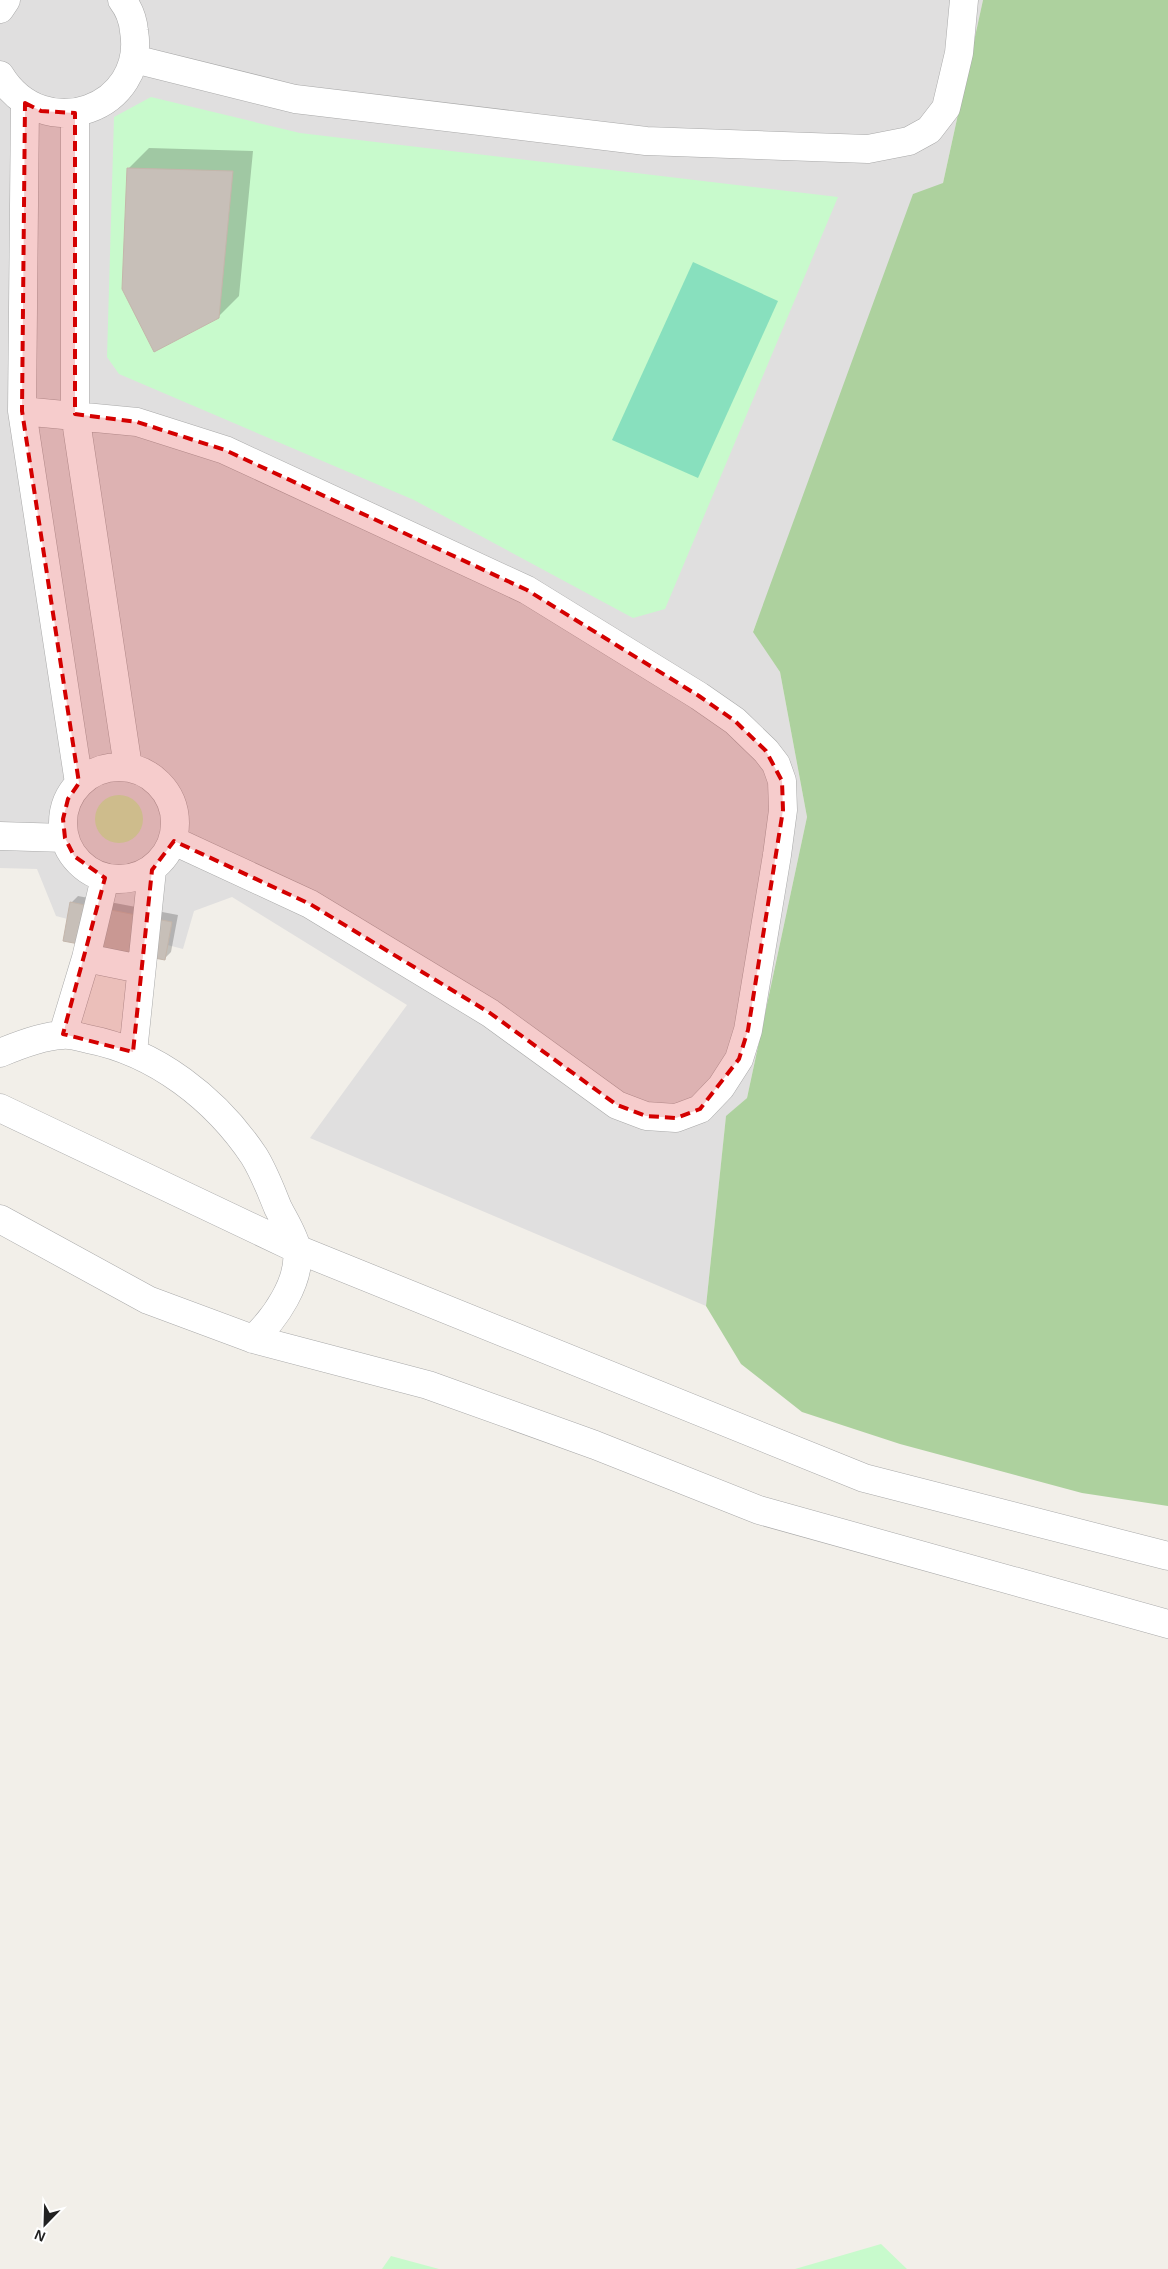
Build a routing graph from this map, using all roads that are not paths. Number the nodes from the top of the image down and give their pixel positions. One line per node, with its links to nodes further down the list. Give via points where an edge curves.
1 (6, 0): 4 (street)
2 (122, 0): 5 (street, via 133,21)
3 (964, 0): 5 (street, via 960,53 946,108 928,130 909,141 868,149 646,141 295,99)
4 (0, 9)
5 (134, 59): 8 (street, via 122,85 102,103)
6 (0, 75): 7 (street, via 9,89)
7 (25, 103): 8 (street, via 41,111); 9 (street)
8 (75, 113): 10 (street)
9 (22, 411): 10 (street); 12 (street)
10 (75, 414): 11 (street); 15 (street, via 137,422 225,450 527,590 735,721 766,751 782,780 783,810 777,856 748,1030 739,1059 721,1087 700,1109 676,1118 646,1116 617,1105 490,1013 310,904)
11 (128, 767): 12 (street, via 102,769); 15 (street, via 158,781 175,808)
12 (79, 783): 14 (street, via 65,809)
13 (0, 836): 14 (street)
14 (65, 838): 17 (street, via 74,856 87,869)
15 (174, 841): 16 (street)
16 (152, 870): 17 (street, via 129,879); 19 (street)
17 (104, 878): 18 (street)
18 (86, 958): 19 (street); 20 (street)
19 (140, 969): 21 (street)
20 (63, 1034): 21 (street); 22 (street)
21 (133, 1052): 25 (street, via 201,1094 230,1124 255,1158)
22 (0, 1053)
23 (0, 1108): 25 (street)
24 (0, 1219): 26 (street, via 148,1300)
25 (297, 1249): 26 (street, via 285,1300 266,1328); 27 (street, via 864,1478)
26 (254, 1339): 28 (street, via 428,1385 760,1510)
27 (1168, 1556)
28 (1168, 1624)

